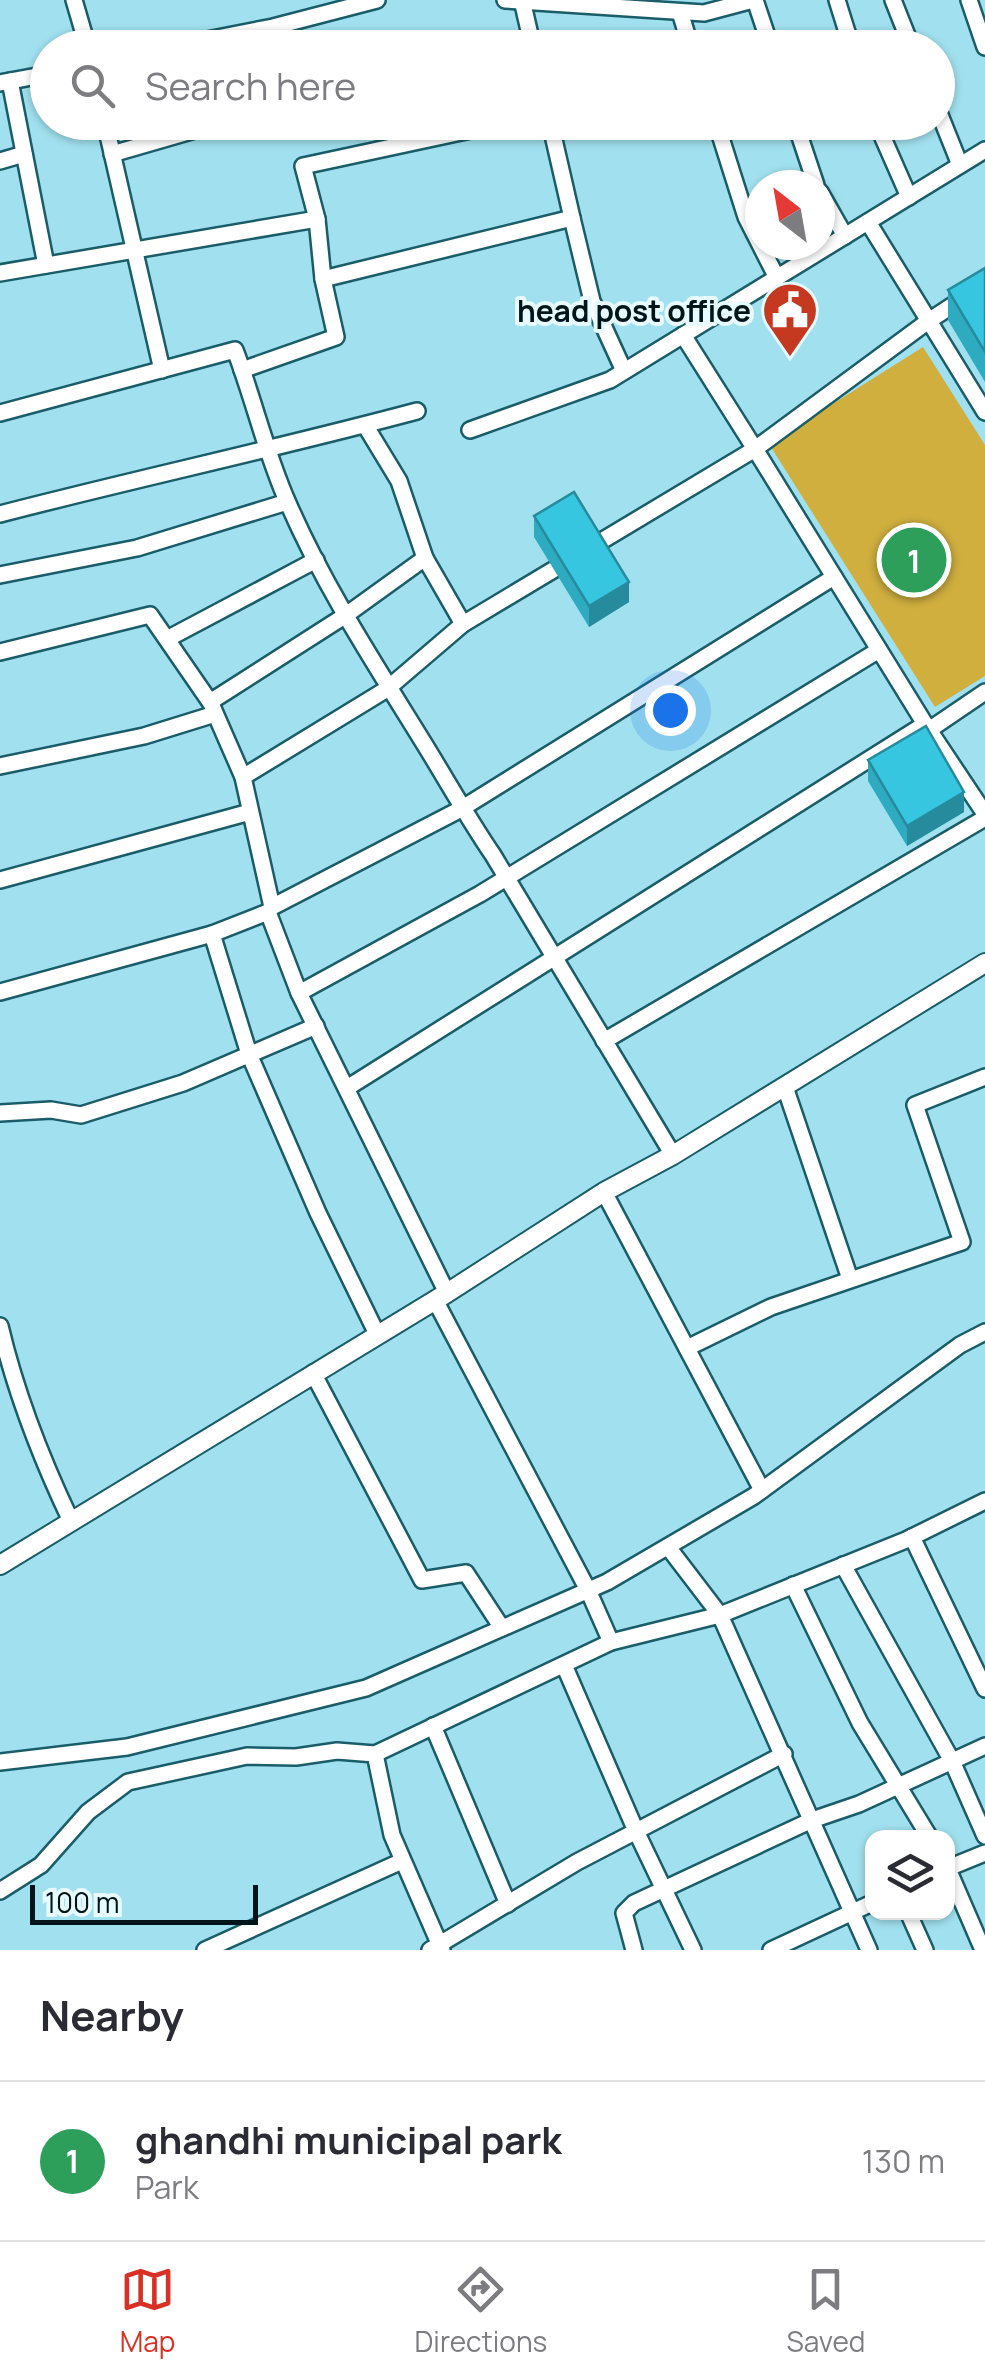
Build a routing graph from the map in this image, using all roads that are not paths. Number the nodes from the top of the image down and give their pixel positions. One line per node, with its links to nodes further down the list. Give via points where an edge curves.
1 (74, 0): 11 (street)
2 (377, 0): 12 (street)
3 (506, 0): 8 (street)
4 (754, 0): 9 (street); 15 (street)
5 (837, 0): 16 (street)
6 (893, 0): 17 (street)
7 (969, 0): 18 (street)
8 (522, 1): 10 (street); 13 (street)
9 (703, 7): 10 (street)
10 (680, 12): 14 (street)
11 (83, 30)
12 (258, 30)
13 (529, 30)
14 (686, 30)
15 (765, 30)
16 (846, 30)
17 (905, 30)
18 (985, 47)
19 (30, 77): 20 (street)
20 (5, 82): 30 (street)
21 (109, 140): 31 (street)
22 (160, 140): 31 (street)
23 (424, 140): 38 (street, via 303,166)
24 (554, 140): 36 (street)
25 (722, 140): 44 (street, via 746,217)
26 (801, 140): 34 (street)
27 (884, 140): 35 (street)
28 (950, 140): 33 (street)
29 (985, 150): 33 (street)
30 (24, 154): 32 (street); 42 (street)
31 (112, 154): 41 (street)
32 (0, 161)
33 (960, 165): 35 (street)
34 (811, 170)
35 (909, 197): 39 (street)
36 (572, 218): 45 (street); 51 (street, via 592,301)
37 (835, 218): 40 (street)
38 (317, 219): 41 (street); 45 (street)
39 (868, 222): 40 (street); 47 (street)
40 (845, 236): 44 (street)
41 (135, 252): 42 (street); 49 (street)
42 (46, 264): 43 (street)
43 (0, 273)
44 (776, 278): 48 (street)
45 (323, 279): 50 (street, via 336,337)
46 (985, 284): 47 (street)
47 (927, 322): 53 (street); 57 (street)
48 (683, 335): 51 (street); 57 (street)
49 (162, 370): 50 (street, via 235,350); 54 (street)
50 (242, 370): 58 (street)
51 (624, 372): 56 (street)
52 (417, 411): 55 (street)
53 (985, 412)
54 (0, 413)
55 (365, 425): 58 (street); 61 (street, via 399,481)
56 (470, 430)
57 (755, 449): 64 (street); 66 (street)
58 (270, 451): 59 (street); 60 (street)
59 (287, 502): 62 (street); 63 (street, via 137,548)
60 (0, 514)
61 (425, 558): 65 (street); 66 (street)
62 (316, 560): 65 (street); 67 (street)
63 (0, 575)
64 (834, 577): 68 (street); 76 (street)
65 (346, 615): 70 (street); 72 (street)
66 (463, 624): 70 (street)
67 (167, 639): 69 (street, via 150,615); 72 (street)
68 (879, 650): 73 (street); 79 (street)
69 (0, 652)
70 (387, 689): 75 (street); 76 (street)
71 (985, 692): 73 (street)
72 (213, 708): 74 (street, via 144,736); 75 (street)
73 (927, 727): 78 (street); 83 (street)
74 (0, 766)
75 (242, 777): 77 (street)
76 (461, 808): 79 (street); 81 (street)
77 (250, 812): 80 (street); 81 (street)
78 (985, 816): 88 (street)
79 (506, 878): 83 (street); 86 (street)
80 (0, 880)
81 (270, 910): 82 (street); 86 (street)
82 (212, 934): 85 (street); 89 (street)
83 (555, 959): 88 (street); 92 (street)
84 (985, 963): 91 (street)
85 (0, 992)
86 (299, 993): 87 (street)
87 (316, 1026): 89 (street); 92 (street)
88 (604, 1041): 94 (street)
89 (249, 1054): 93 (street, via 81,1115); 100 (street)
90 (985, 1077): 96 (street, via 915,1105 962,1242)
91 (785, 1087): 94 (street); 96 (street)
92 (347, 1088): 97 (street)
93 (0, 1113)
94 (674, 1155): 95 (street)
95 (604, 1192): 97 (street); 101 (street)
96 (850, 1280): 101 (street)
97 (441, 1296): 100 (street); 111 (street)
98 (0, 1326): 105 (street, via 42,1460)
99 (985, 1332): 103 (street)
100 (377, 1334): 102 (street)
101 (686, 1348): 103 (street)
102 (313, 1372): 105 (street); 113 (street, via 422,1580 466,1573)
103 (762, 1490): 107 (street)
104 (985, 1501): 106 (street)
105 (71, 1521): 108 (street)
106 (912, 1537): 109 (street); 116 (street)
107 (668, 1546): 111 (street); 112 (street)
108 (1, 1560)
109 (843, 1565): 110 (street); 121 (street)
110 (794, 1585): 112 (street); 123 (street, via 860,1723)
111 (588, 1590): 113 (street); 114 (street)
112 (720, 1615): 114 (street); 120 (street)
113 (502, 1628): 122 (street, via 366,1688 127,1748)
114 (612, 1642): 115 (street)
115 (564, 1665): 117 (street); 126 (street)
116 (985, 1689)
117 (432, 1726): 119 (street); 134 (street)
118 (985, 1746): 121 (street)
119 (375, 1754): 129 (street); 133 (street, via 246,1756 128,1782 88,1812 41,1865)
120 (784, 1754): 124 (street); 126 (street)
121 (952, 1761): 123 (street); 127 (street)
122 (0, 1762)
123 (900, 1786): 124 (street); 125 (street)
124 (812, 1820): 132 (street); 136 (street)
125 (925, 1830)
126 (636, 1831): 132 (street); 134 (street)
127 (985, 1836)
128 (985, 1853): 130 (street)
129 (402, 1861): 139 (street); 140 (street)
130 (955, 1865)
131 (955, 1884): 146 (street)
132 (666, 1888): 141 (street, via 624,1914); 142 (street)
133 (0, 1891)
134 (508, 1904): 139 (street)
135 (865, 1906): 136 (street)
136 (852, 1912): 138 (street); 144 (street)
137 (912, 1920): 145 (street)
138 (802, 1944): 143 (street)
139 (437, 1948)
140 (205, 1950)
141 (634, 1950)
142 (692, 1950)
143 (771, 1950)
144 (869, 1950)
145 (925, 1950)
146 (983, 1950)

